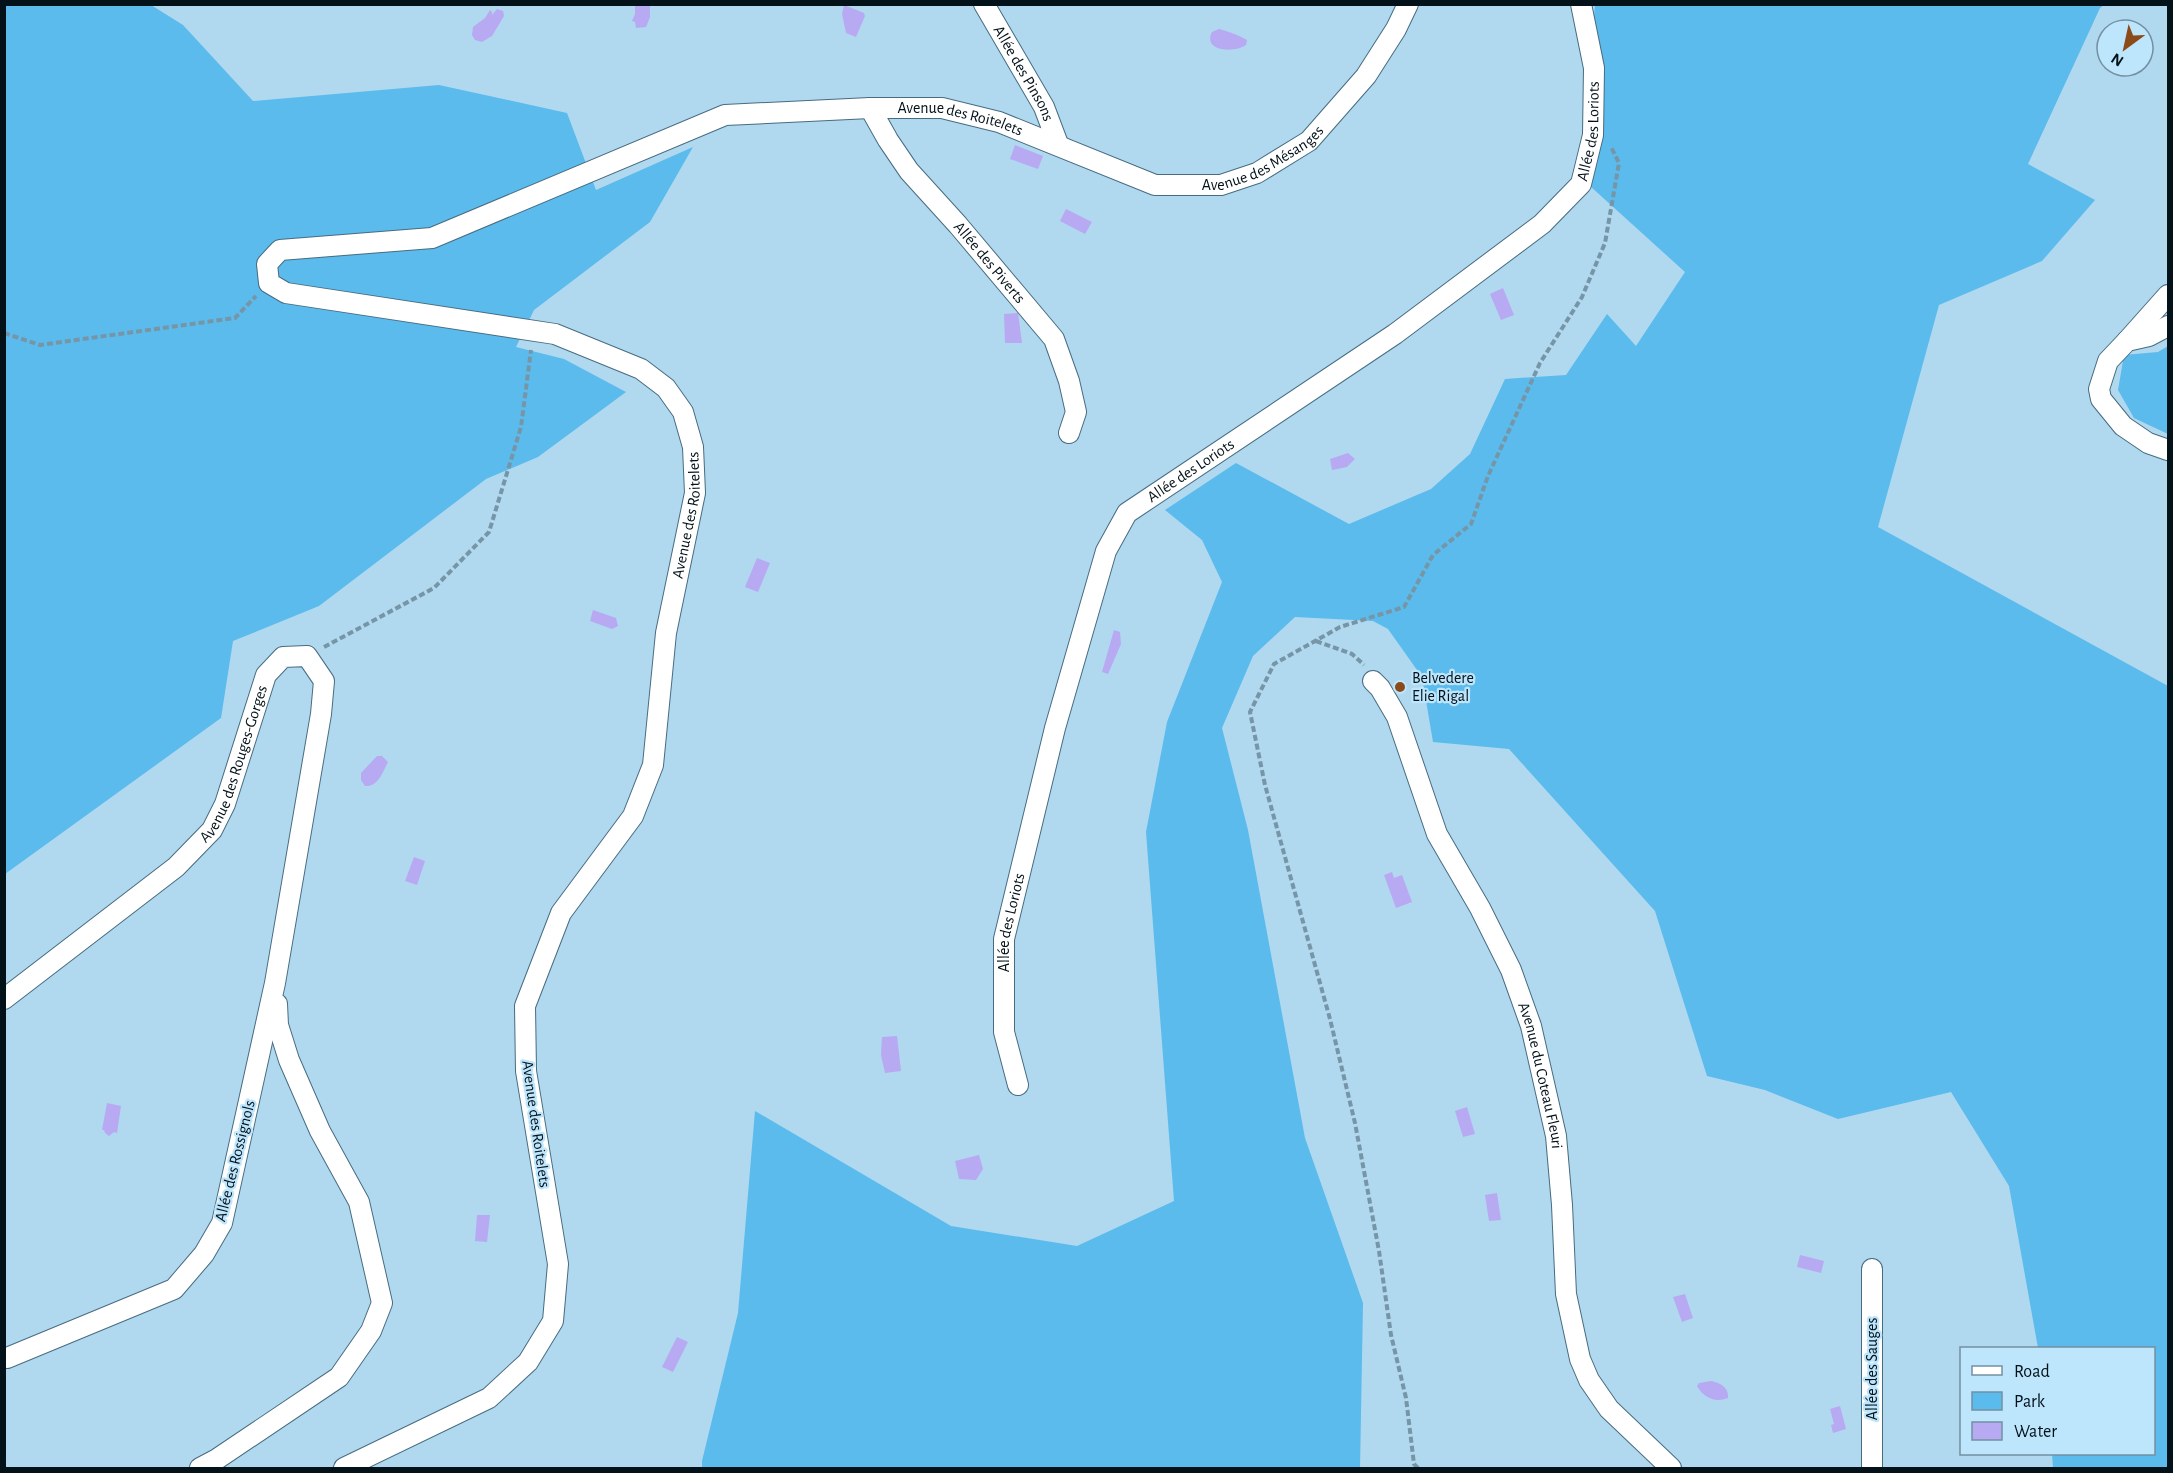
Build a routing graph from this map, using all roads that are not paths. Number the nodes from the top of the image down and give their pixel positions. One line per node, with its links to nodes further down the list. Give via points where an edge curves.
1 (984, 4): 5 (street, Allée des Pinsons, via 1044,107)
2 (1408, 4): 5 (street, Avenue des Mésanges, via 1366,76 1309,141 1257,173 1221,186 1155,185)
3 (1581, 4): 14 (street, Allée des Loriots, via 1594,68 1593,135 1581,184 1542,224 1395,334 1127,513 1106,551 1055,728 1004,939 1004,1032)
4 (870, 108): 5 (street, Avenue des Roitelets, via 942,108 999,122); 9 (street, Allée des Piverts, via 909,171 1054,339 1076,412); 18 (street, Avenue des Roitelets, via 725,115 432,238 280,250 267,264 269,283 286,293 555,334 641,369 666,388 683,412 693,447 695,493 666,633 653,765 633,816 561,913 525,1006 525,1071 558,1264 553,1321 528,1362 489,1398)
5 (1058, 144)
6 (2169, 295): 8 (street)
7 (2169, 326): 8 (street)
8 (2127, 341): 10 (street, via 2108,361 2099,388 2101,399 2123,426 2148,443)
9 (1069, 433)
10 (2169, 450)
11 (1373, 681): 19 (street, Avenue du Coteau Fleuri, via 1397,717 1437,834 1511,970 1532,1026 1556,1136 1566,1294 1580,1359 1609,1409)
12 (275, 983): 13 (street, Avenue des Rouges-Gorges, via 321,714 324,681 307,656 283,657 266,675 225,804 212,830 176,867); 16 (street, Allée des Rossignols, via 222,1223 204,1254 174,1289); 17 (street, via 278,1025 289,1060 320,1131 359,1202 382,1303 371,1331 339,1377)
13 (4, 999)
14 (1018, 1085)
15 (1872, 1269): 20 (street, Allée des Sauges)
16 (7, 1358)
17 (200, 1468)
18 (344, 1468)
19 (1671, 1468)
20 (1872, 1468)

